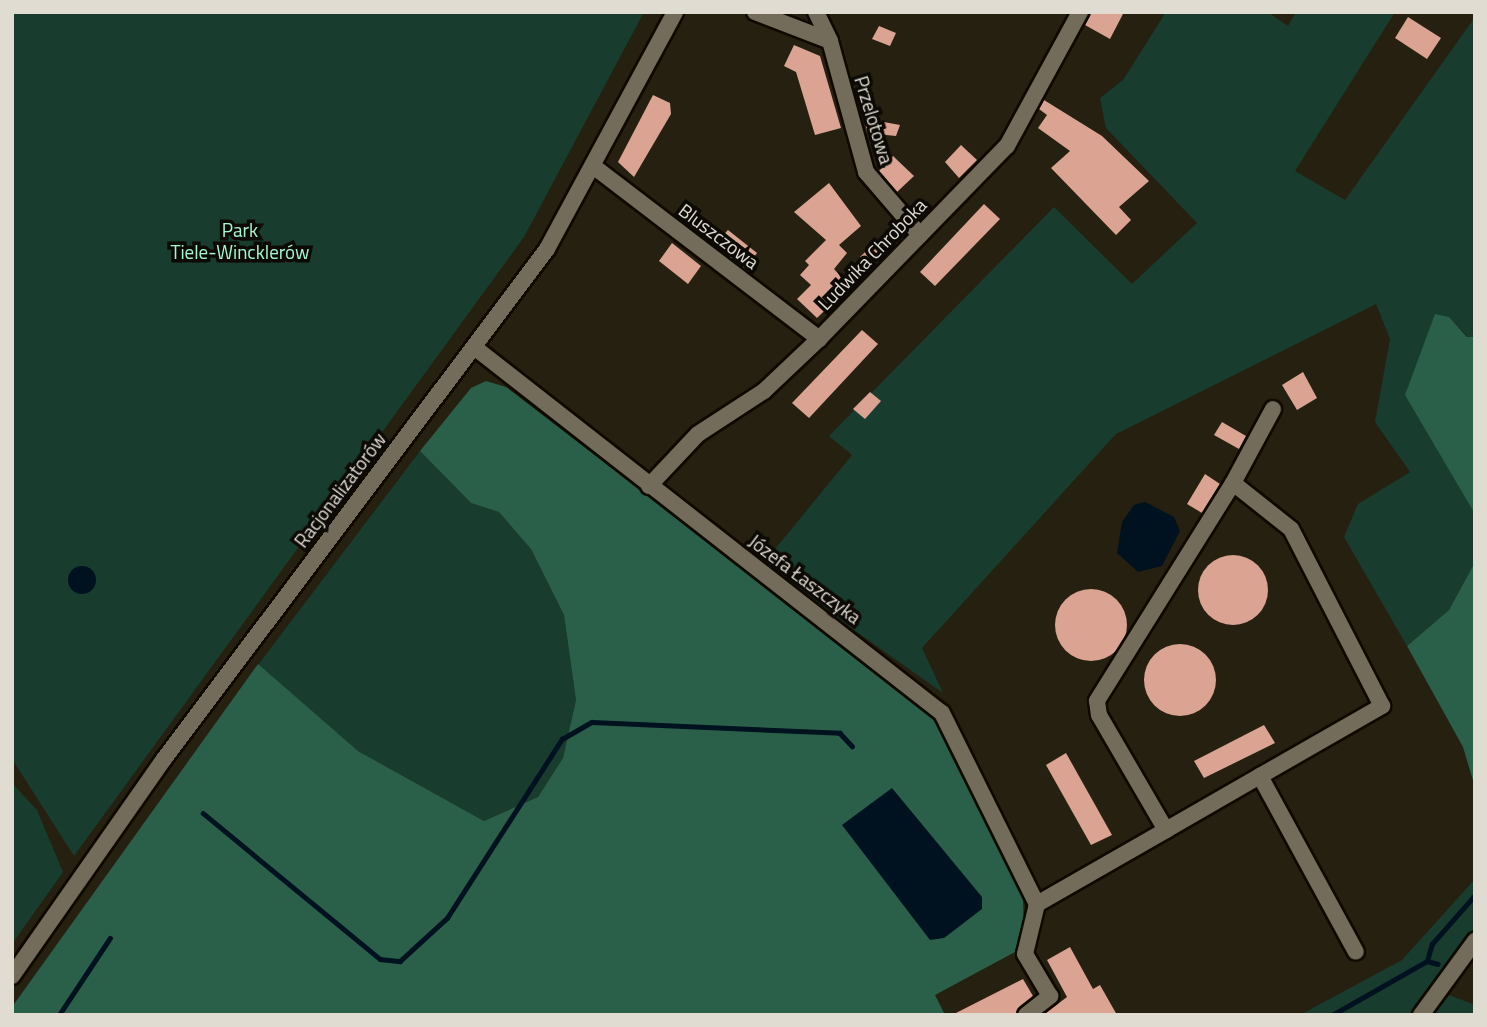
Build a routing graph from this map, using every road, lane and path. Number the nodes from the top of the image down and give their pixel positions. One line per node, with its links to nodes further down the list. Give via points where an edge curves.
1 (675, 12): 6 (street, Racjonalizatorów)
2 (755, 12): 5 (street)
3 (816, 12): 5 (street, Przelotowa)
4 (1080, 12): 7 (street, Ludwika Chroboka, via 1007,145)
5 (830, 41): 7 (street, Przelotowa, via 866,172)
6 (593, 166): 8 (street, Bluszczowa); 9 (street, Racjonalizatorów, via 547,249)
7 (920, 235): 8 (street, Ludwika Chroboka)
8 (819, 339): 12 (street, Ludwika Chroboka, via 764,391 698,434)
9 (474, 347): 12 (street, Józefa Łaszczyka); 18 (street, Racjonalizatorów, via 164,759)
10 (1273, 409): 11 (street)
11 (1233, 483): 13 (street, via 1290,529 1382,706); 14 (street, via 1097,701 1099,715)
12 (649, 486): 15 (street, Józefa Łaszczyka, via 942,713)
13 (1260, 776): 14 (street); 17 (street)
14 (1166, 830): 15 (street)
15 (1037, 904): 19 (street, via 1025,954 1050,996)
16 (1475, 940): 20 (street)
17 (1356, 952)
18 (12, 976)
19 (1026, 1015)
20 (1421, 1015)

